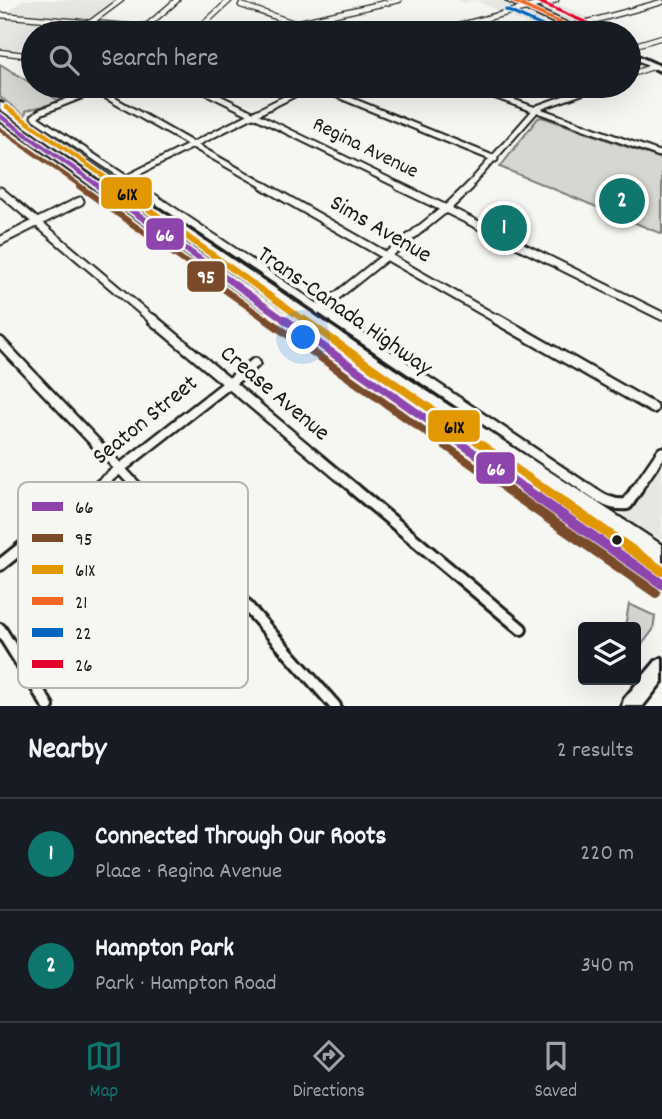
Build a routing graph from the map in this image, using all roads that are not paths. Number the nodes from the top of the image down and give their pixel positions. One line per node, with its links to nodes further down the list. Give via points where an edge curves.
1 (121, 0): 12 (street)
2 (177, 0): 13 (street)
3 (229, 0): 14 (street)
4 (248, 0): 15 (street, via 241,5)
5 (399, 0): 16 (street)
6 (510, 0): 9 (main road)
7 (556, 0): 9 (street)
8 (662, 2): 19 (street)
9 (527, 8): 17 (street); 18 (main road)
10 (0, 15): 11 (street)
11 (68, 21)
12 (93, 21)
13 (150, 21)
14 (207, 21)
15 (289, 21)
16 (304, 21)
17 (477, 21)
18 (556, 21)
19 (592, 21)
20 (662, 37): 21 (street)
21 (641, 43)
22 (0, 52): 23 (street)
23 (21, 55)
24 (641, 60): 25 (main road)
25 (659, 68): 26 (street)
26 (641, 72)
27 (76, 98): 41 (street, via 35,118)
28 (110, 98): 38 (street, Sims Avenue)
29 (220, 98): 36 (street, Regina Avenue)
30 (286, 98): 36 (street)
31 (345, 98): 40 (street)
32 (504, 98): 35 (street)
33 (566, 98): 35 (street)
34 (0, 105): 59 (highway, Trans-Canada Highway)
35 (537, 109): 39 (street); 40 (street)
36 (254, 114): 38 (street); 44 (street, Regina Avenue)
37 (0, 116): 61 (highway, Trans-Canada Highway)
38 (192, 145): 41 (street); 47 (street, Sims Avenue)
39 (662, 155)
40 (495, 159): 44 (street)
41 (125, 179): 48 (street)
42 (0, 191): 45 (street, Crease Avenue)
43 (80, 201): 45 (street)
44 (447, 208): 47 (street); 49 (street, Regina Avenue)
45 (37, 222): 46 (street); 52 (street, Crease Avenue)
46 (0, 241)
47 (387, 254): 48 (street); 53 (street, Sims Avenue)
48 (319, 310): 54 (street, via 605,501 627,504)
49 (662, 316)
50 (0, 342): 55 (street)
51 (255, 363): 52 (street, Seaton Street)
52 (228, 382): 55 (street, Seaton Street); 64 (street, Crease Avenue)
53 (653, 408)
54 (662, 452)
55 (118, 470): 56 (street, Seaton Street); 57 (street)
56 (103, 482)
57 (129, 482)
58 (18, 551): 60 (street, Seaton Street)
59 (662, 556)
60 (0, 565)
61 (662, 584)
62 (248, 608): 69 (street)
63 (0, 629): 65 (street)
64 (521, 629)
65 (18, 658)
66 (662, 667): 70 (main road)
67 (37, 688): 68 (street)
68 (48, 706)
69 (335, 706)
70 (631, 706)

